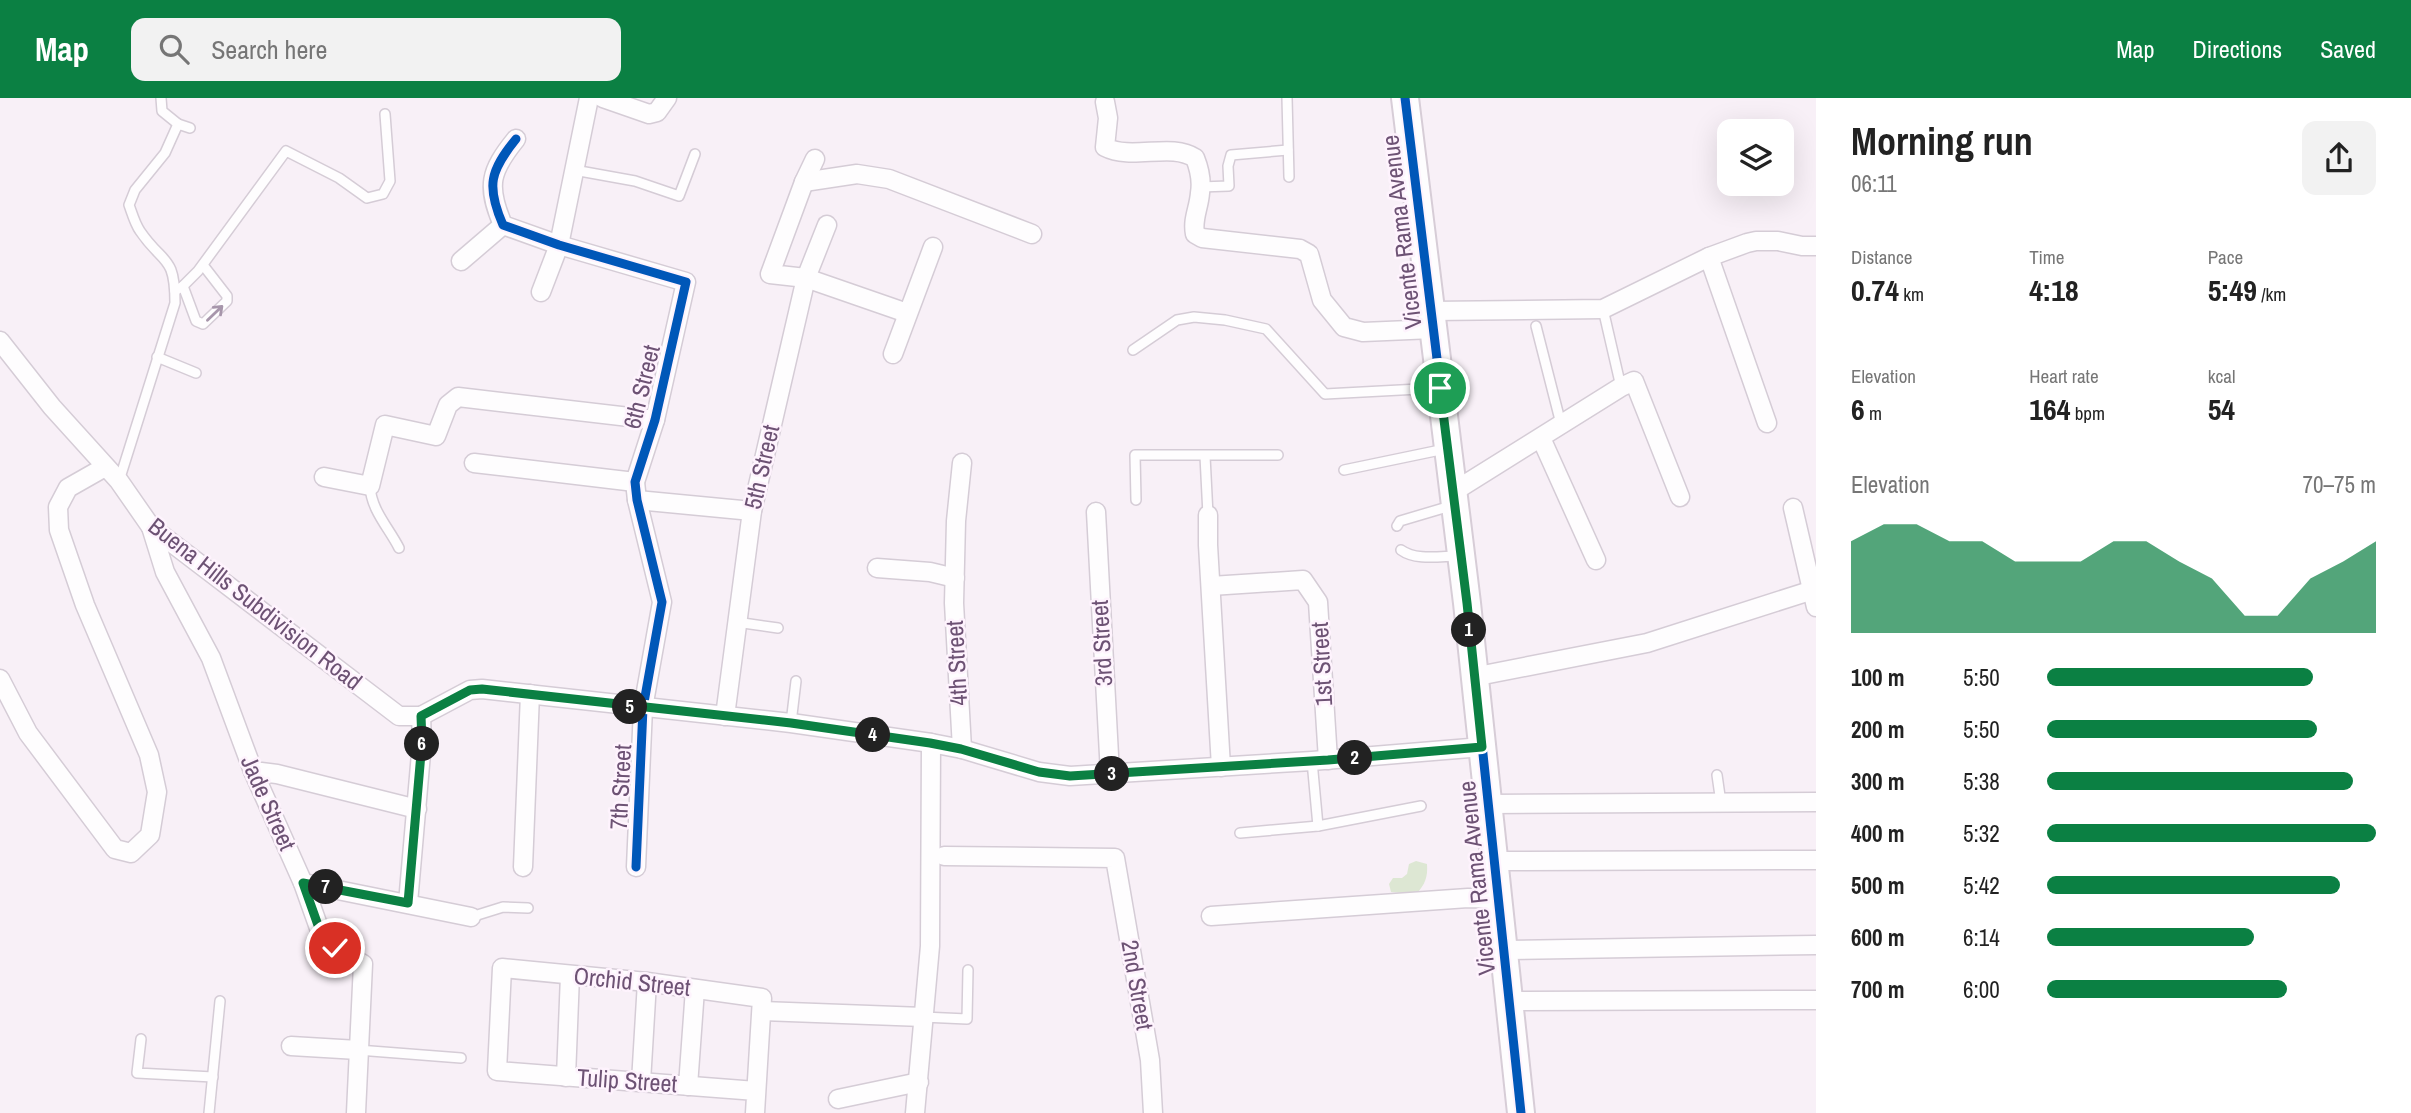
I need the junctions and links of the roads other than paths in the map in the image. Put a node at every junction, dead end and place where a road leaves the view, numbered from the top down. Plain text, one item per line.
1 (161, 98) edge
2 (589, 98) edge
3 (603, 98) edge
4 (667, 98) edge
5 (1287, 98) edge
6 (1405, 98) edge
7 (1105, 102) dead end
8 (385, 114) dead end
9 (178, 124) junction
10 (190, 128) dead end
11 (516, 139) dead end
12 (1288, 150) junction
13 (695, 154) dead end
14 (815, 159) dead end
15 (574, 170) junction
16 (1289, 177) dead end
17 (804, 182) junction
18 (1200, 187) junction
19 (503, 225) junction
20 (827, 225) dead end
21 (1032, 234) dead end
22 (559, 245) junction
23 (1816, 246) edge
24 (933, 247) dead end
25 (1709, 257) junction
26 (461, 261) dead end
27 (203, 264) junction
28 (806, 278) junction
29 (179, 289) junction
30 (541, 292) dead end
31 (1603, 309) junction
32 (907, 313) junction
33 (1432, 321) junction
34 (1536, 326) dead end
35 (0, 341) edge
36 (1133, 350) dead end
37 (893, 354) dead end
38 (157, 357) junction
39 (196, 373) dead end
40 (1621, 387) junction
41 (1440, 388) junction
42 (655, 420) junction
43 (1767, 423) dead end
44 (1561, 424) junction
45 (1541, 438) junction
46 (1447, 448) junction
47 (1278, 455) dead end
48 (1205, 456) junction
49 (474, 463) dead end
50 (962, 463) dead end
51 (105, 467) junction
52 (1344, 470) dead end
53 (324, 477) dead end
54 (119, 481) junction
55 (370, 486) junction
56 (636, 491) junction
57 (1680, 497) dead end
58 (1453, 498) junction
59 (1136, 500) dead end
60 (1793, 508) dead end
61 (752, 511) junction
62 (1096, 512) dead end
63 (1208, 515) joint
64 (1397, 526) dead end
65 (150, 527) junction
66 (399, 548) dead end
67 (1401, 550) dead end
68 (1461, 556) junction
69 (1596, 560) dead end
70 (877, 568) dead end
71 (955, 578) junction
72 (1211, 586) junction
73 (1814, 596) edge
74 (736, 622) junction
75 (778, 628) dead end
76 (1474, 677) junction
77 (0, 679) edge
78 (796, 681) dead end
79 (530, 694) junction
80 (643, 708) junction
81 (421, 716) junction
82 (725, 716) junction
83 (791, 723) junction
84 (930, 743) junction
85 (1482, 747) junction
86 (961, 749) junction
87 (1320, 761) junction
88 (1221, 767) junction
89 (253, 771) junction
90 (1110, 774) junction
91 (1717, 775) dead end
92 (1816, 802) edge
93 (1721, 803) junction
94 (1489, 804) junction
95 (1421, 806) dead end
96 (417, 809) junction
97 (1318, 825) junction
98 (1240, 833) dead end
99 (944, 856) dead end
100 (1816, 860) edge
101 (1494, 861) junction
102 (523, 867) dead end
103 (636, 867) dead end
104 (303, 883) junction
105 (1498, 899) junction
106 (408, 903) junction
107 (528, 908) dead end
108 (1211, 916) dead end
109 (471, 917) joint
110 (1816, 945) edge
111 (1504, 950) junction
112 (968, 970) dead end
113 (570, 975) junction
114 (647, 982) junction
115 (695, 989) junction
116 (1816, 1000) edge
117 (220, 1001) dead end
118 (1508, 1001) junction
119 (762, 1004) junction
120 (923, 1017) junction
121 (141, 1039) dead end
122 (291, 1046) dead end
123 (358, 1051) junction
124 (461, 1058) dead end
125 (497, 1072) joint
126 (213, 1077) junction
127 (566, 1077) junction
128 (641, 1082) junction
129 (919, 1082) junction
130 (688, 1086) junction
131 (756, 1091) junction
132 (838, 1099) dead end
133 (209, 1113) edge
134 (356, 1113) edge
135 (755, 1113) edge
136 (915, 1113) edge
137 (1153, 1113) edge
138 (1521, 1113) edge

1 - 9 lane
2 - 15 street
3 - 4 street
5 - 12 lane
6 - 33 main road, Vicente Rama Avenue
7 - 18 street
8 - 27 lane
9 - 10 lane
9 - 29 lane
11 - 19 street
12 - 16 lane
12 - 18 lane
13 - 15 lane
14 - 17 street
15 - 22 street
17 - 21 street
17 - 28 street
18 - 33 street
19 - 22 street, 6th Street
19 - 26 street
20 - 28 street, 5th Street
22 - 30 street
22 - 42 street, 6th Street
23 - 25 street
24 - 32 street
25 - 31 street
25 - 43 street
27 - 29 lane
29 -> 27 lane
28 - 32 street
28 - 61 street, 5th Street
29 - 38 lane
31 - 33 street
31 - 40 lane
32 - 37 street
33 - 41 main road, Vicente Rama Avenue
34 - 44 lane
35 - 51 street, Buena Hills Subdivision Road
36 - 41 lane
38 - 39 lane
38 - 54 lane
40 - 44 street
40 - 57 street
41 - 46 main road, Vicente Rama Avenue
42 - 55 street
42 - 56 street, 6th Street
44 - 45 street
45 - 58 street
45 - 69 street
46 - 52 lane
46 - 58 main road, Vicente Rama Avenue
47 - 48 lane
48 - 59 lane
48 - 63 lane
49 - 56 street
50 - 71 street, 4th Street
51 - 54 street, Buena Hills Subdivision Road
51 - 77 street
53 - 55 street
54 - 65 street, Buena Hills Subdivision Road
55 - 66 lane
56 - 61 street
56 - 80 street
58 - 64 lane
58 - 68 main road, Vicente Rama Avenue
60 - 73 street
61 - 74 street, 5th Street
62 - 90 street, 3rd Street
63 - 72 street
65 - 81 street, Buena Hills Subdivision Road
65 - 89 street, Jade Street
67 - 68 lane
68 - 76 main road, Vicente Rama Avenue
70 - 71 street
71 - 86 street, 4th Street
72 - 87 street, 1st Street
72 - 88 street
73 - 76 street
74 - 75 lane
74 - 82 street, 5th Street
76 - 85 main road, Vicente Rama Avenue
78 - 83 lane
79 - 80 street
79 - 81 street
79 - 102 street
80 - 82 street
80 - 103 street, 7th Street
81 - 96 street
82 - 83 street
83 - 84 street
84 - 86 street
84 - 120 street
85 - 87 street
85 - 94 main road, Vicente Rama Avenue
86 - 90 street
87 - 88 street
87 - 97 lane
88 - 90 street
89 - 96 street
89 - 104 street, Jade Street
91 - 93 lane
92 - 93 street
93 - 94 street
94 - 101 main road, Vicente Rama Avenue
95 - 97 lane
96 - 106 street
97 - 98 lane
99 - 137 street, 2nd Street
100 - 101 street
101 - 105 main road, Vicente Rama Avenue
104 - 106 street
104 - 123 street, Jade Street
105 - 108 street
105 - 111 main road, Vicente Rama Avenue
106 - 109 street
107 - 109 lane
110 - 111 street
111 - 118 main road, Vicente Rama Avenue
112 - 120 lane
113 - 114 street, Orchid Street
113 - 125 street, Orchid Street
113 - 127 street
114 - 115 street, Orchid Street
114 - 128 street
115 - 119 street, Orchid Street
115 - 130 street
116 - 118 street
117 - 126 lane
118 - 138 main road, Vicente Rama Avenue
119 - 120 street, Orchid Street
119 - 131 street
120 - 129 street
121 - 126 lane
122 - 123 street
123 - 124 lane
123 - 134 street, Jade Street
125 - 127 street, Tulip Street
126 - 133 lane
127 - 128 street, Tulip Street
128 - 130 street, Tulip Street
129 - 132 street
129 - 136 street
130 - 131 street, Tulip Street
131 - 135 street

